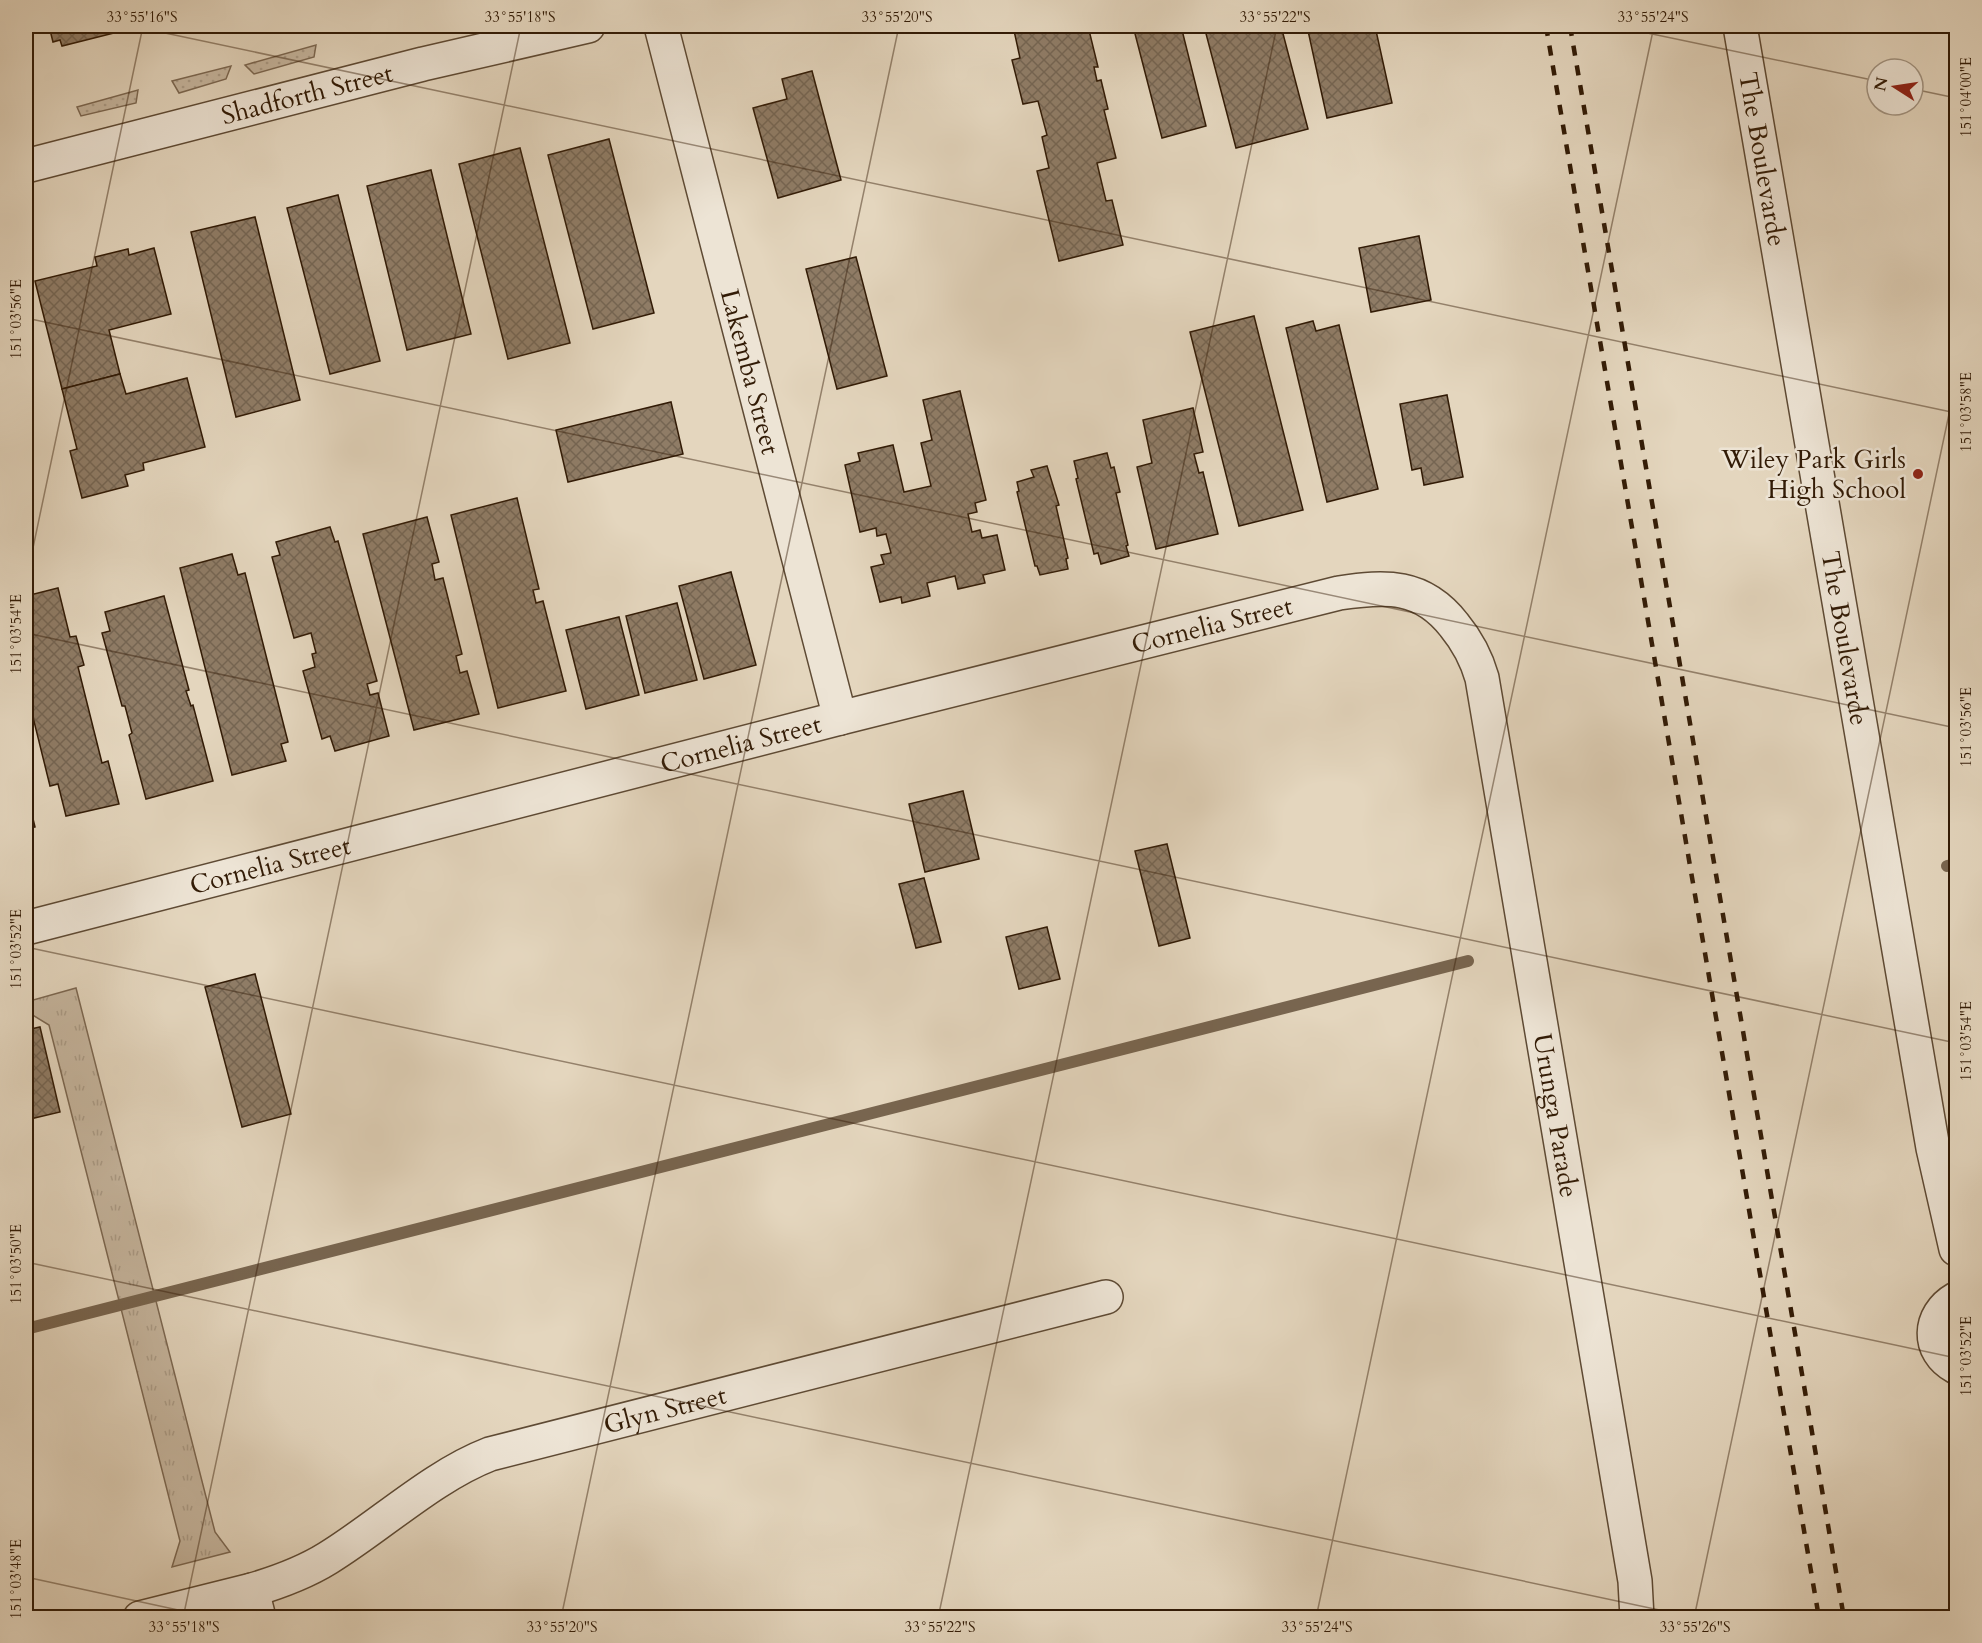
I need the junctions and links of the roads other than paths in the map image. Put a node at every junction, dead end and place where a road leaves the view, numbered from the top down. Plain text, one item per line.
1 (588, 26) edge
2 (661, 26) edge
3 (1740, 26) edge
4 (26, 166) edge
5 (1451, 621) joint
6 (840, 718) junction
7 (26, 928) edge
8 (1956, 1249) edge
9 (1106, 1297) dead end
10 (1956, 1299) edge
11 (1956, 1367) edge
12 (256, 1604) edge
13 (140, 1617) edge
14 (1637, 1617) edge

1 - 4 street, Shadforth Street
2 - 6 street, Lakemba Street
3 - 8 street, The Boulevarde
5 - 6 street, Cornelia Street
5 - 14 street, Urunga Parade
6 - 7 street, Cornelia Street
9 - 12 street, Glyn Street
10 - 11 street
12 - 13 street, Glyn Street

